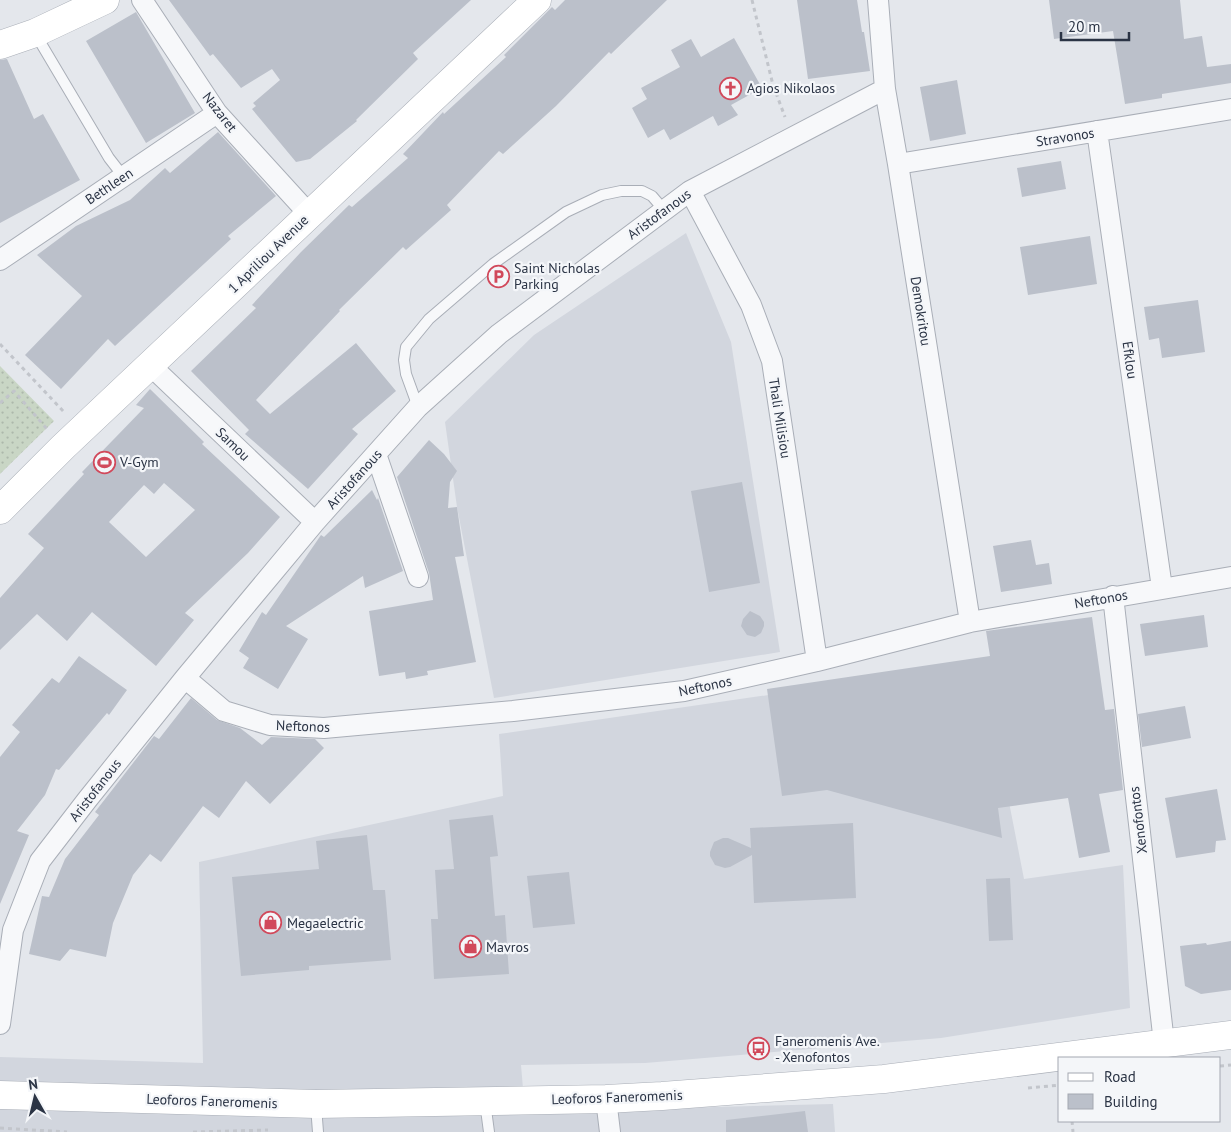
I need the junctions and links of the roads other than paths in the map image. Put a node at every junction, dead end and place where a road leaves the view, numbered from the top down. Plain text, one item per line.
1 (105, 0) edge
2 (142, 0) edge
3 (537, 0) edge
4 (878, 0) edge
5 (35, 33) junction
6 (0, 45) edge
7 (885, 90) junction
8 (1231, 109) edge
9 (218, 113) junction
10 (1097, 131) junction
11 (898, 164) junction
12 (123, 176) junction
13 (690, 191) junction
14 (664, 210) junction
15 (309, 214) junction
16 (0, 260) edge
17 (151, 366) junction
18 (418, 407) junction
19 (376, 454) junction
20 (0, 510) edge
21 (315, 522) junction
22 (418, 577) dead end
23 (1231, 577) edge
24 (1162, 588) junction
25 (1113, 596) junction
26 (970, 622) junction
27 (817, 661) junction
28 (185, 678) junction
29 (0, 1024) edge
30 (1231, 1036) edge
31 (1164, 1043) junction
32 (0, 1095) edge
33 (606, 1099) junction
34 (485, 1101) junction
35 (316, 1104) junction
36 (318, 1132) edge
37 (488, 1132) edge
38 (610, 1132) edge

1 - 5 main road
2 - 9 street, Nazaret
3 - 15 main road, 1 Apriliou Avenue
4 - 7 street, Demokritou
5 - 6 main road
5 - 12 lane
7 - 11 street, Demokritou
7 - 13 street, Aristofanous
8 - 10 street, Stravonos
9 - 12 street, Bethleen
9 - 15 street, Nazaret
10 - 11 street, Stravonos
10 - 24 street, Efklou
11 - 26 street, Demokritou
12 - 16 street, Bethleen
13 - 14 street, Aristofanous
13 - 27 street, Thali Milisiou
14 - 18 street, Aristofanous
14 - 18 lane
15 - 17 main road, 1 Apriliou Avenue
17 - 20 main road, 1 Apriliou Avenue
17 - 21 street, Samou
18 - 19 street, Aristofanous
19 - 21 street, Aristofanous
19 - 22 street
21 - 28 street, Aristofanous
23 - 24 street, Neftonos
24 - 25 street, Neftonos
25 - 26 street, Neftonos
25 - 31 street, Xenofontos
26 - 27 street, Neftonos
27 - 28 street, Neftonos
28 - 29 street, Aristofanous
30 - 31 main road, Leoforos Faneromenis
31 - 33 main road, Leoforos Faneromenis
32 - 35 main road, Leoforos Faneromenis
33 - 34 main road, Leoforos Faneromenis
33 - 38 street
34 - 35 main road, Leoforos Faneromenis
34 - 37 lane
35 - 36 lane

